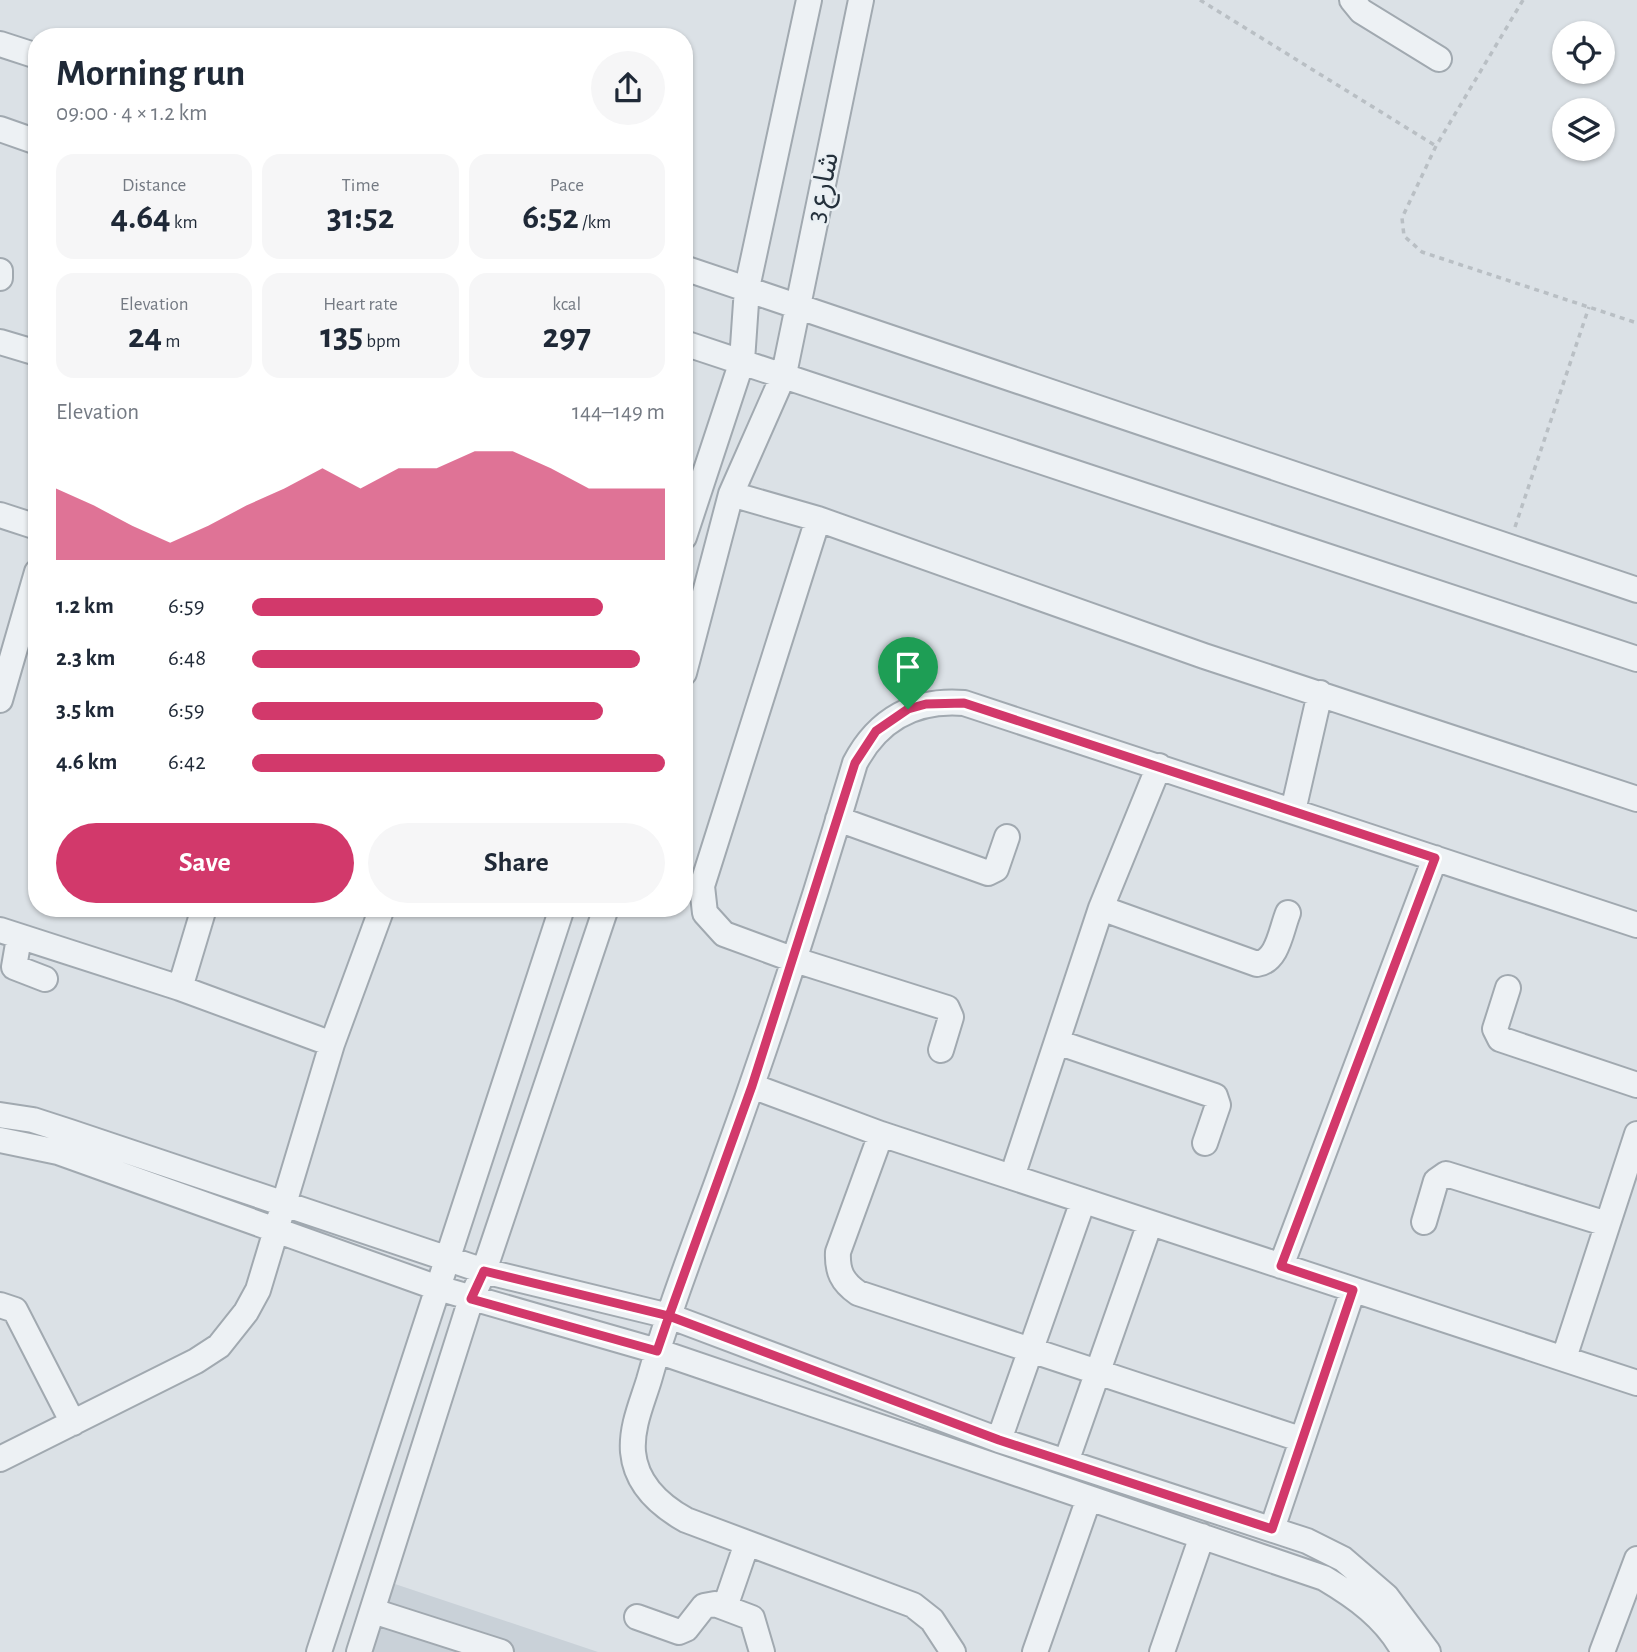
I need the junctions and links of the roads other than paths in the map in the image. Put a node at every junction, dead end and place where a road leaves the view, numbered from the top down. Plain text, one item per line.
1 (809, 0) edge
2 (861, 0) edge
3 (1352, 0) edge
4 (0, 44) edge
5 (28, 53) edge
6 (1439, 59) dead end
7 (0, 129) edge
8 (28, 139) edge
9 (0, 271) edge
10 (693, 271) edge
11 (0, 278) edge
12 (747, 288) junction
13 (796, 304) junction
14 (0, 342) edge
15 (693, 346) edge
16 (28, 350) edge
17 (742, 360) junction
18 (784, 374) junction
19 (732, 494) junction
20 (693, 510) edge
21 (0, 515) edge
22 (818, 519) junction
23 (28, 524) edge
24 (1637, 590) edge
25 (28, 603) edge
26 (693, 639) edge
27 (1637, 659) edge
28 (1320, 694) junction
29 (0, 700) edge
30 (1160, 766) junction
31 (1637, 799) edge
32 (1293, 811) junction
33 (838, 819) junction
34 (1007, 837) dead end
35 (1435, 858) junction
36 (1101, 908) junction
37 (1287, 914) dead end
38 (201, 917) edge
39 (379, 917) edge
40 (559, 917) edge
41 (603, 917) edge
42 (1637, 925) edge
43 (10, 934) edge
44 (792, 959) junction
45 (46, 979) dead end
46 (180, 988) junction
47 (1508, 988) dead end
48 (1057, 1042) junction
49 (332, 1045) junction
50 (941, 1050) dead end
51 (1637, 1085) edge
52 (752, 1086) junction
53 (0, 1115) edge
54 (1637, 1134) edge
55 (881, 1135) junction
56 (0, 1140) edge
57 (1205, 1143) dead end
58 (1012, 1177) junction
59 (1083, 1201) junction
60 (281, 1218) junction
61 (1424, 1222) dead end
62 (1150, 1223) junction
63 (1607, 1224) junction
64 (447, 1259) junction
65 (1281, 1266) junction
66 (484, 1271) junction
67 (438, 1288) junction
68 (1353, 1290) junction
69 (471, 1299) junction
70 (0, 1305) edge
71 (669, 1316) junction
72 (1031, 1349) junction
73 (657, 1351) junction
74 (1564, 1358) junction
75 (1097, 1371) junction
76 (1637, 1383) edge
77 (73, 1423) junction
78 (1300, 1439) junction
79 (999, 1440) junction
80 (0, 1459) edge
81 (1066, 1461) junction
82 (1089, 1498) junction
83 (1272, 1529) junction
84 (1202, 1536) junction
85 (747, 1543) junction
86 (1637, 1559) edge
87 (724, 1607) junction
88 (373, 1611) junction
89 (636, 1617) dead end
90 (319, 1652) edge
91 (359, 1652) edge
92 (501, 1652) edge
93 (762, 1652) edge
94 (953, 1652) edge
95 (1035, 1652) edge
96 (1162, 1652) edge
97 (1405, 1652) edge
98 (1428, 1652) edge
99 (1602, 1652) edge

1 - 12 street, شارع 3
2 - 13 street, شارع 3
3 - 6 street
4 - 5 street
7 - 8 street
9 - 11 street
10 - 12 street
12 - 13 street
12 - 17 street, شارع 3
13 - 18 street, شارع 3
13 - 24 street
14 - 16 street
15 - 17 street
17 - 18 street
17 - 20 street, شارع 3
18 - 19 street, شارع 3
18 - 27 street
19 - 22 street
19 - 26 street, شارع 3
21 - 23 street
22 - 28 street
22 - 44 street
25 - 29 street
28 - 31 street
28 - 32 street
30 - 32 street
30 - 33 street
30 - 36 street
32 - 35 street
33 - 34 street
33 - 44 street
35 - 42 street
35 - 65 street
36 - 37 street
36 - 48 street
38 - 46 street
39 - 49 street
40 - 64 street
41 - 66 street
43 - 45 street
43 - 46 street
44 - 50 street
44 - 52 street
46 - 49 street
47 - 51 street
48 - 57 street
48 - 58 street
49 - 60 street
52 - 55 street
52 - 71 street
53 - 60 street
54 - 63 street
55 - 58 street
55 - 72 street
56 - 60 street
58 - 59 street
59 - 62 street
59 - 72 street
60 - 64 street
60 - 67 street
60 - 77 street
61 - 63 street
62 - 65 street
62 - 75 street
63 - 74 street
64 - 66 street
64 - 67 street
65 - 68 street
66 - 69 street
66 - 71 street
67 - 69 street
67 - 90 street
68 - 74 street
68 - 78 street
69 - 73 street
69 - 88 street
70 - 77 street
71 - 73 street
71 - 79 street
72 - 75 street
72 - 79 street
73 - 82 street
73 - 85 street
74 - 76 street
75 - 78 street
75 - 81 street
77 - 80 street
78 - 83 street
79 - 81 street
81 - 83 street
82 - 84 street
82 - 95 street
83 - 98 street
84 - 96 street
84 - 97 street
85 - 87 street
85 - 94 street
86 - 99 street
87 - 89 street
87 - 93 street
88 - 91 street
88 - 92 street

